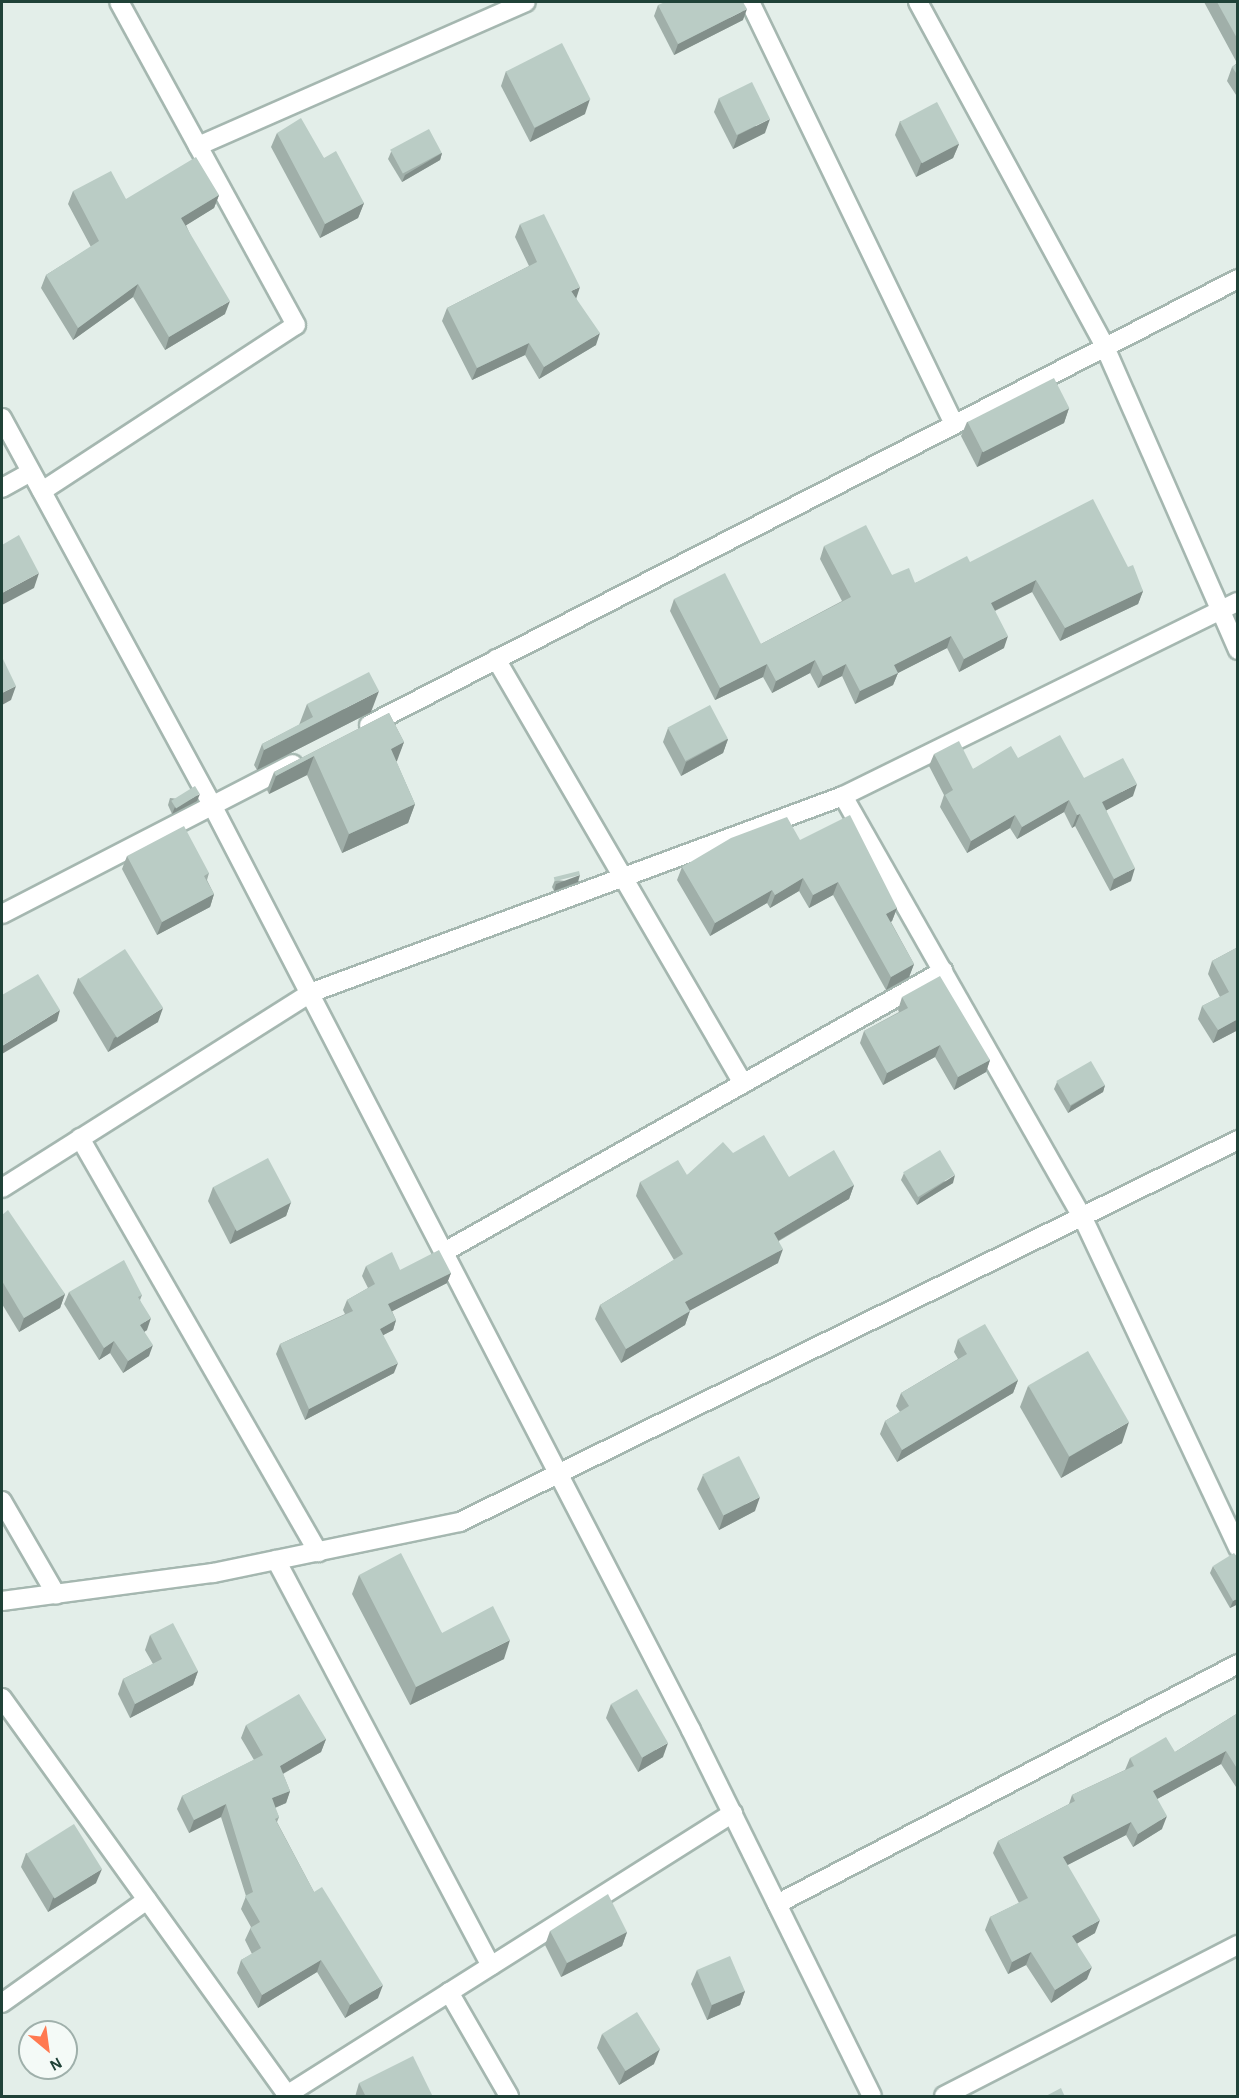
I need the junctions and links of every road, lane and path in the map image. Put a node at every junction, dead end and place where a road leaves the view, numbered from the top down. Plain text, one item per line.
1 (119, 2) edge
2 (526, 2) edge
3 (750, 2) edge
4 (918, 2) edge
5 (198, 146) junction
6 (1238, 279) edge
7 (1105, 347) junction
8 (2, 417) edge
9 (954, 424) junction
10 (31, 472) junction
11 (2, 488) edge
12 (42, 491) junction
13 (1238, 602) edge
14 (1220, 611) junction
15 (1238, 650) edge
16 (496, 659) junction
17 (349, 735) edge
18 (307, 757) edge
19 (843, 796) junction
20 (212, 806) junction
21 (623, 877) junction
22 (2, 914) edge
23 (943, 971) junction
24 (310, 993) junction
25 (743, 1083) junction
26 (80, 1138) junction
27 (1238, 1140) edge
28 (2, 1188) edge
29 (1082, 1216) junction
30 (444, 1252) junction
31 (559, 1474) junction
32 (2, 1501) edge
33 (1236, 1543) edge
34 (318, 1552) junction
35 (276, 1560) junction
36 (56, 1594) junction
37 (2, 1601) edge
38 (1238, 1664) edge
39 (2, 1698) edge
40 (733, 1814) junction
41 (147, 1900) junction
42 (777, 1904) junction
43 (1238, 1945) edge
44 (491, 1966) junction
45 (449, 1992) junction
46 (2, 2003) edge
47 (286, 2096) edge
48 (509, 2097) edge
49 (872, 2097) edge
50 (944, 2097) edge

1 - 5 street
2 - 5 street
3 - 9 street
4 - 7 street
5 - 12 street
6 - 7 street
7 - 9 street
7 - 14 street
8 - 10 street
9 - 16 street
10 - 11 street
10 - 12 street
12 - 20 street
13 - 14 street
14 - 15 street
14 - 19 street
16 - 17 street
16 - 21 street
18 - 20 street
19 - 21 street
19 - 23 street
20 - 22 street
20 - 24 street
21 - 24 street
21 - 25 street
23 - 25 street
23 - 29 street
24 - 26 street
24 - 30 street
25 - 30 street
26 - 28 street
26 - 34 street
27 - 29 street
29 - 31 street
29 - 33 street
30 - 31 street
31 - 34 street
31 - 40 street
32 - 36 street
34 - 35 street
35 - 36 street
35 - 44 street
36 - 37 street
38 - 42 street
39 - 41 street
40 - 42 street
40 - 44 street
41 - 46 street
41 - 47 street
42 - 49 street
43 - 50 street
44 - 45 street
45 - 47 street
45 - 48 street

